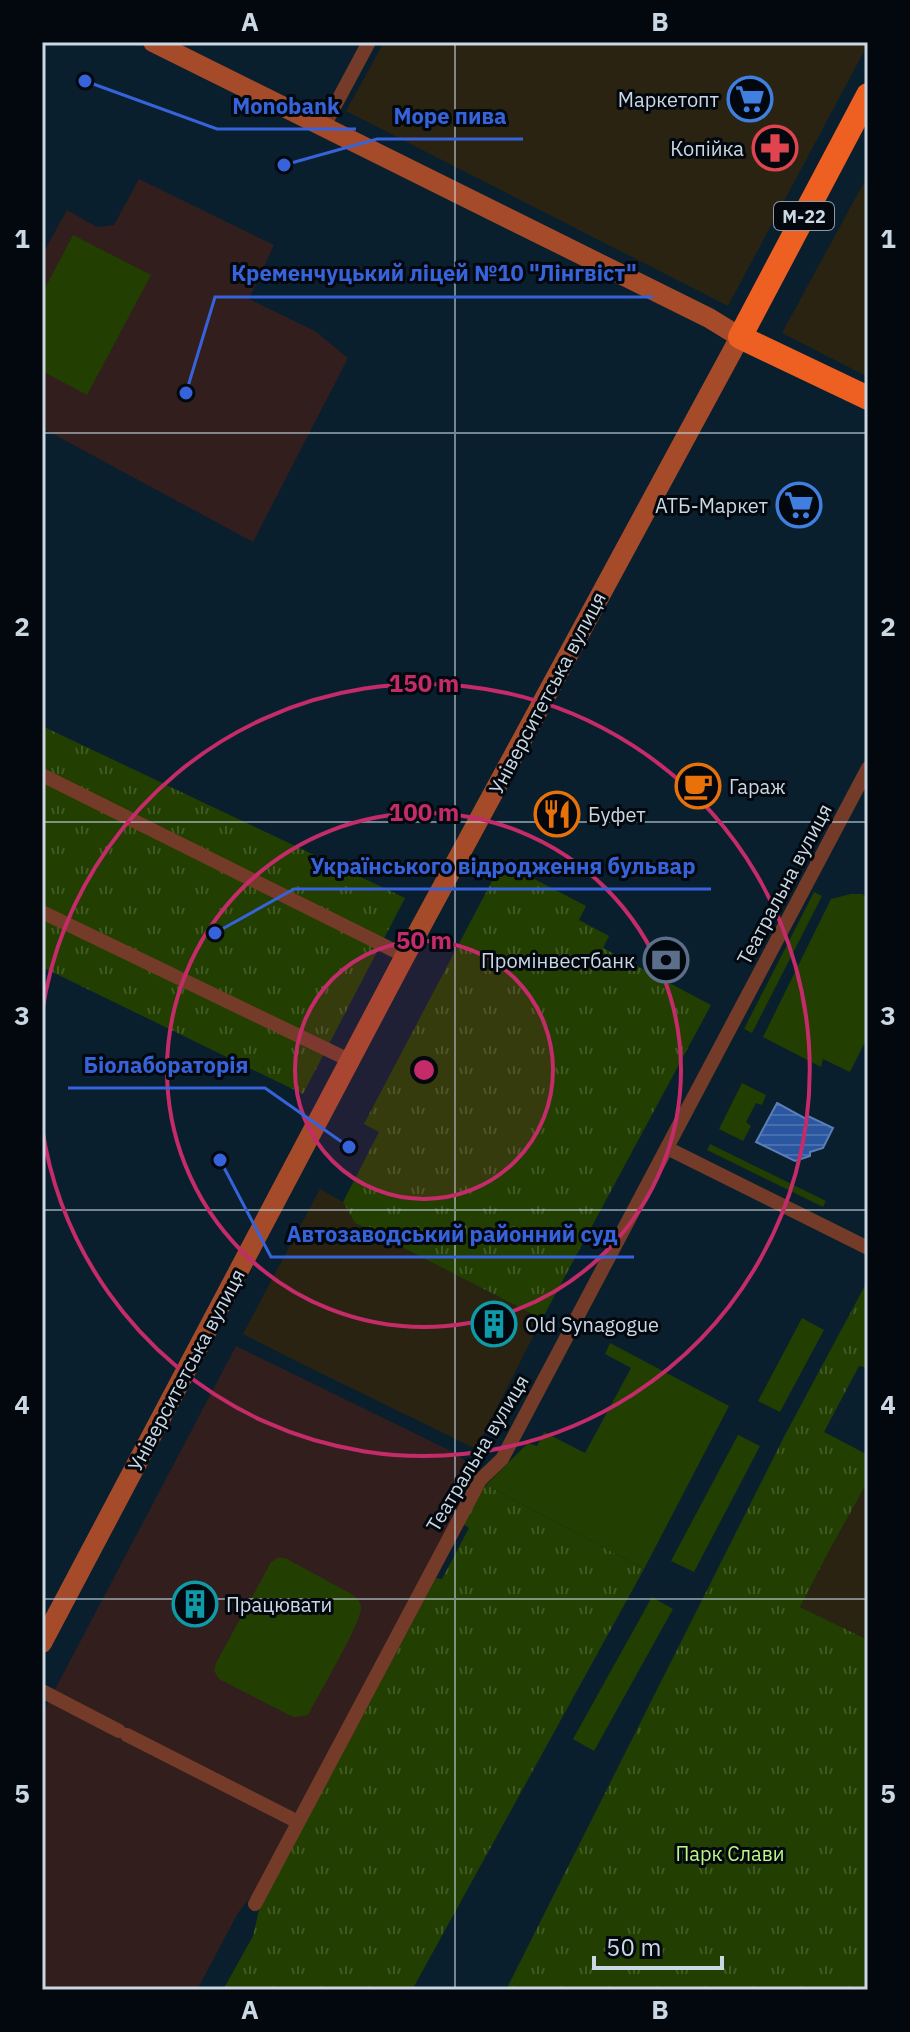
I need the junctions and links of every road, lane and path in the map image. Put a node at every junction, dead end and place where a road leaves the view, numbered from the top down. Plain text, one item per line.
1 (153, 42) edge
2 (369, 42) edge
3 (868, 95) edge
4 (324, 126) junction
5 (740, 337) junction
6 (868, 398) edge
7 (868, 768) edge
8 (42, 775) edge
9 (42, 912) edge
10 (405, 956) junction
11 (351, 1061) junction
12 (667, 1148) junction
13 (868, 1248) edge
14 (42, 1643) edge
15 (42, 1691) edge
16 (298, 1822) junction
17 (255, 1904) dead end

1 - 4 main road
2 - 4 street
3 - 5 highway, М-22
4 - 5 main road
5 - 6 highway
5 - 10 main road, Університетська вулиця
7 - 12 street, Театральна вулиця
8 - 10 street
9 - 11 street
10 - 11 main road, Університетська вулиця
11 - 14 main road, Університетська вулиця
12 - 13 street
12 - 16 street, Театральна вулиця
15 - 16 street
16 - 17 street, Театральна вулиця

